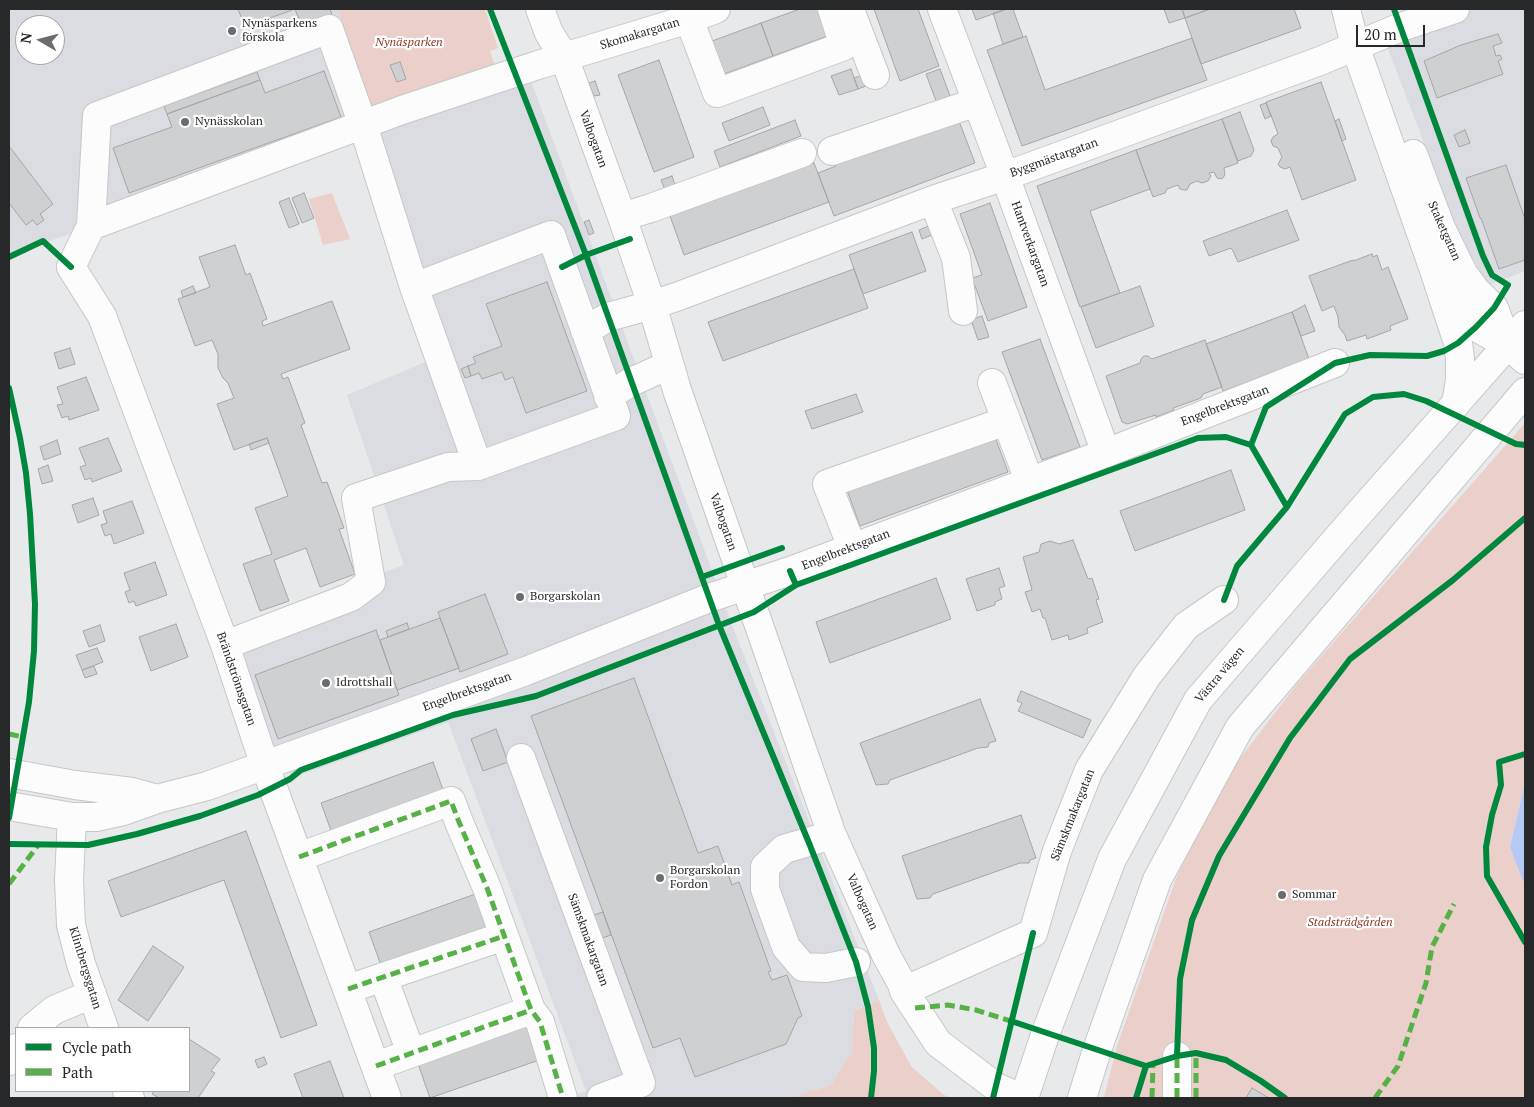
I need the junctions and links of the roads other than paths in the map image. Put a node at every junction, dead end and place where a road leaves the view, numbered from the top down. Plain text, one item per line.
1 (540, 9) edge
2 (716, 9) edge
3 (832, 9) edge
4 (850, 9) edge
5 (942, 9) edge
6 (1346, 9) edge
7 (1356, 9) edge
8 (1455, 9) edge
9 (689, 19) junction
10 (1363, 43) junction
11 (564, 57) junction
12 (875, 76) dead end
13 (977, 102) junction
14 (363, 124) junction
15 (832, 150) dead end
16 (802, 153) dead end
17 (1006, 176) junction
18 (933, 200) junction
19 (622, 217) junction
20 (91, 226) junction
21 (1434, 270) junction
22 (414, 287) junction
23 (652, 305) junction
24 (963, 311) dead end
25 (585, 331) junction
26 (1519, 343) edge
27 (1335, 363) dead end
28 (669, 365) junction
29 (992, 383) dead end
30 (1525, 392) edge
31 (608, 396) junction
32 (1456, 404) junction
33 (1006, 421) junction
34 (1106, 453) junction
35 (478, 466) junction
36 (1029, 480) junction
37 (852, 548) junction
38 (746, 586) junction
39 (1224, 600) dead end
40 (225, 645) junction
41 (522, 758) dead end
42 (265, 766) junction
43 (9, 773) edge
44 (157, 799) junction
45 (9, 806) edge
46 (72, 817) junction
47 (832, 835) junction
48 (299, 857) junction
49 (504, 936) junction
50 (856, 962) dead end
51 (384, 977) junction
52 (348, 989) junction
53 (904, 991) junction
54 (92, 994) junction
55 (531, 1010) junction
56 (33, 1027) edge
57 (104, 1027) edge
58 (15, 1050) edge
59 (411, 1053) junction
60 (1177, 1056) dead end
61 (9, 1061) edge
62 (376, 1066) junction
63 (387, 1098) edge
64 (563, 1098) edge
65 (601, 1098) edge
66 (1021, 1098) edge
67 (1024, 1098) edge
68 (1082, 1098) edge
69 (1177, 1098) edge

1 - 11 street, Valbogatan
2 - 9 street, Skomakargatan
3 - 9 street
4 - 12 street
5 - 13 street, Hantverkargatan
6 - 10 street, Staketgatan
7 - 10 street, Staketgatan
8 - 10 street, Byggmästargatan
9 - 11 street, Skomakargatan
10 - 17 street, Byggmästargatan
10 - 21 street, Staketgatan
10 - 26 street, Staketgatan
11 - 14 street, Skomakargatan
11 - 19 street, Valbogatan
13 - 15 street
13 - 17 street, Hantverkargatan
14 - 20 street, Skomakargatan
14 - 20 street
14 - 22 street
16 - 19 street
17 - 18 street, Byggmästargatan
17 - 34 street, Hantverkargatan
18 - 23 street, Byggmästargatan
18 - 24 street
19 - 23 street, Valbogatan
20 - 40 street, Brändströmsgatan
21 - 26 street, Staketgatan
21 - 32 street, Staketgatan
22 - 25 street
22 - 35 street
23 - 25 street, Byggmästargatan
23 - 28 street, Valbogatan
25 - 31 street
26 - 32 street, Västra vägen
27 - 34 street, Engelbrektsgatan
28 - 31 street
28 - 38 street, Valbogatan
29 - 33 street
30 - 68 street
31 - 35 street
32 - 67 street, Västra vägen
33 - 36 street
33 - 37 street
34 - 36 street, Engelbrektsgatan
35 - 40 street
36 - 37 street, Engelbrektsgatan
37 - 38 street, Engelbrektsgatan
38 - 42 street, Engelbrektsgatan
38 - 47 street, Valbogatan
39 - 53 street, Sämskmakargatan
40 - 42 street, Brändströmsgatan
41 - 65 street, Sämskmakargatan
42 - 44 street, Engelbrektsgatan
42 - 48 street, Brändströmsgatan
43 - 44 street
44 - 46 street, Engelbrektsgatan
45 - 46 street, Engelbrektsgatan
46 - 54 street, Klintbergsgatan
47 - 50 street
47 - 53 street, Valbogatan
48 - 49 street
48 - 52 street, Brändströmsgatan
49 - 51 street
49 - 55 street
51 - 52 street
51 - 59 street
52 - 62 street, Brändströmsgatan
53 - 66 street, Valbogatan
54 - 56 street
54 - 57 street, Klintbergsgatan
55 - 59 street
55 - 64 street
58 - 61 street
59 - 62 street
60 - 69 street
62 - 63 street, Brändströmsgatan

